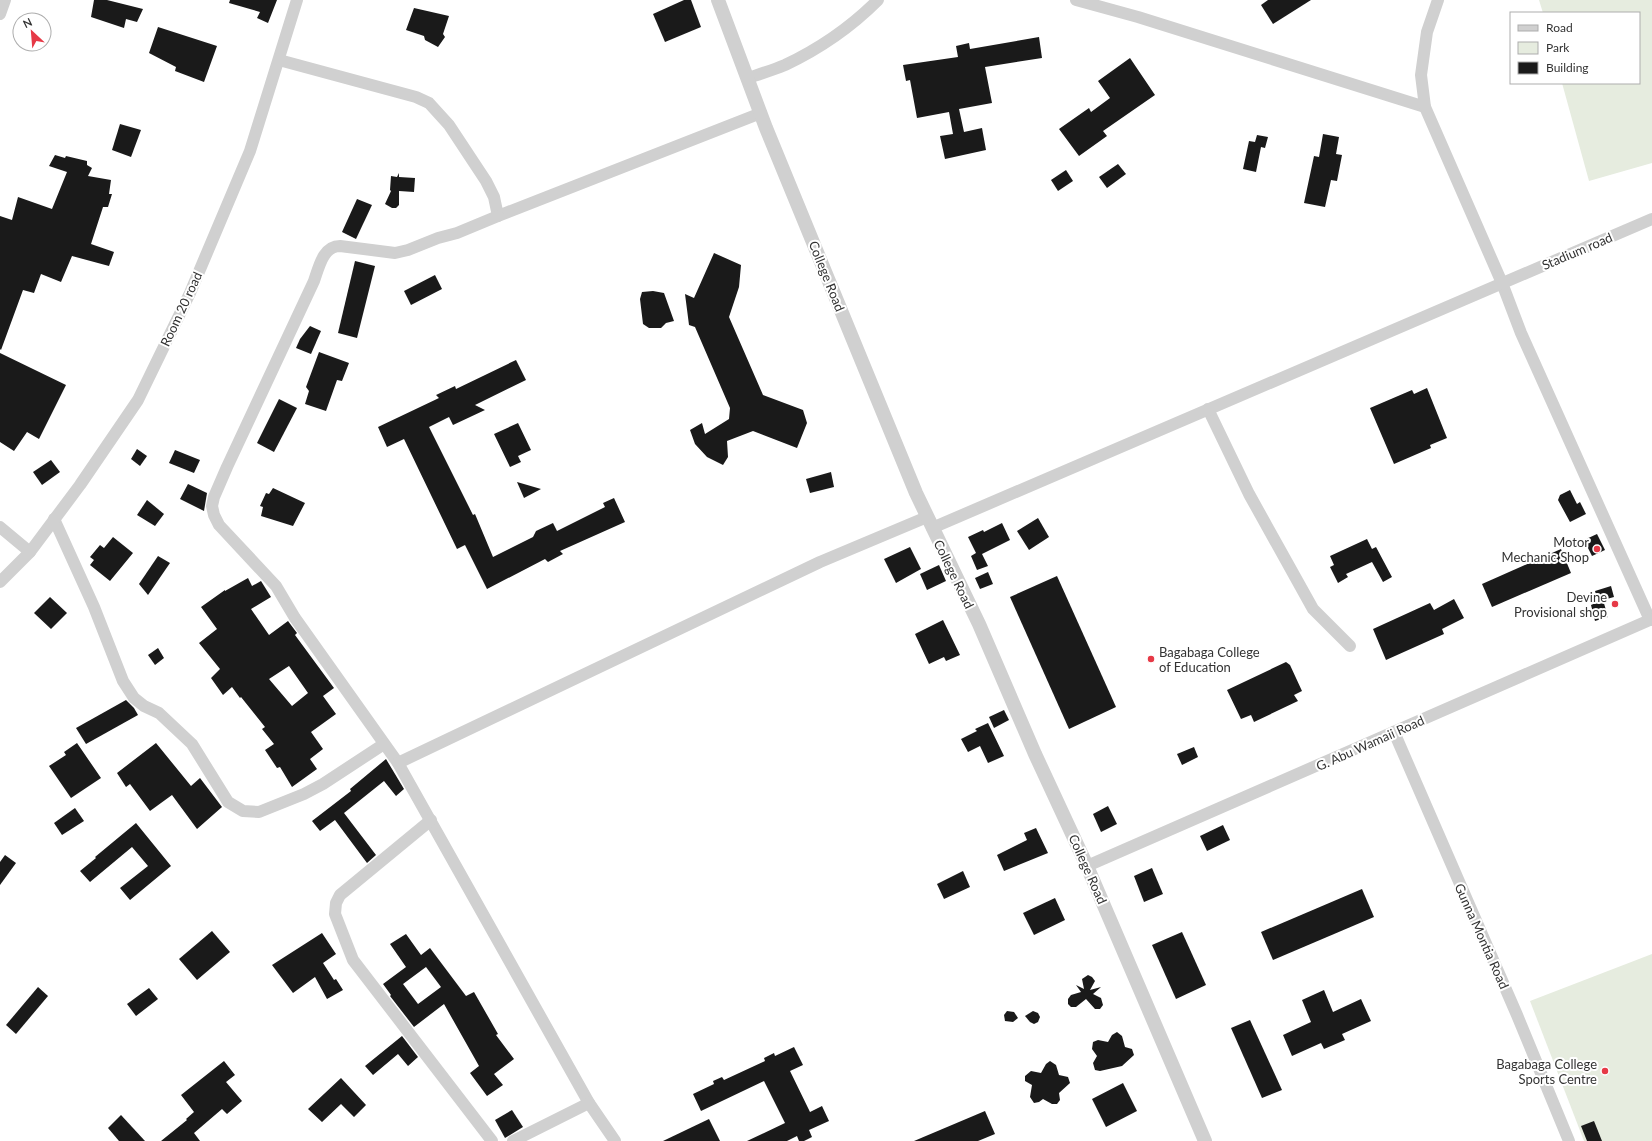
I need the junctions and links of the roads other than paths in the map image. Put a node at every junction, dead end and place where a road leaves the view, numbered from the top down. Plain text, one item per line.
1 (297, 0) edge
2 (718, 0) edge
3 (878, 0) edge
4 (1076, 0) edge
5 (1438, 0) edge
6 (279, 60) junction
7 (748, 78) junction
8 (1425, 107) junction
9 (761, 113) junction
10 (498, 216) junction
11 (1652, 219) edge
12 (1502, 283) junction
13 (1208, 410) junction
14 (54, 519) junction
15 (930, 523) junction
16 (0, 527) edge
17 (30, 552) junction
18 (0, 582) edge
19 (1651, 620) edge
20 (1350, 646) dead end
21 (1394, 732) junction
22 (384, 744) junction
23 (398, 763) junction
24 (431, 820) junction
25 (1087, 866) junction
26 (589, 1103) junction
27 (492, 1141) edge
28 (513, 1141) edge
29 (615, 1141) edge
30 (1205, 1141) edge
31 (1569, 1141) edge

1 - 6 street, Room 20 road
2 - 7 street, College Road
3 - 7 street
4 - 8 street
5 - 8 street
6 - 10 street
6 - 14 street, Room 20 road
7 - 9 street, College Road
8 - 12 street
9 - 10 street
9 - 15 street, College Road
10 - 22 street
11 - 12 street, Stadium road
12 - 13 street, Stadium road
12 - 19 street
13 - 15 street, Stadium road
13 - 20 street
14 - 17 street, Room 20 road
14 - 22 street
15 - 23 street, Stadium road
15 - 25 street, College Road
16 - 17 street
17 - 18 street, Room 20 road
19 - 21 street, G. Abu Wamaii Road
21 - 25 street, G. Abu Wamaii Road
21 - 31 street, Gunna Montia Road
22 - 23 street
23 - 24 street
24 - 26 street
24 - 27 street
25 - 30 street, College Road
26 - 28 street
26 - 29 street

